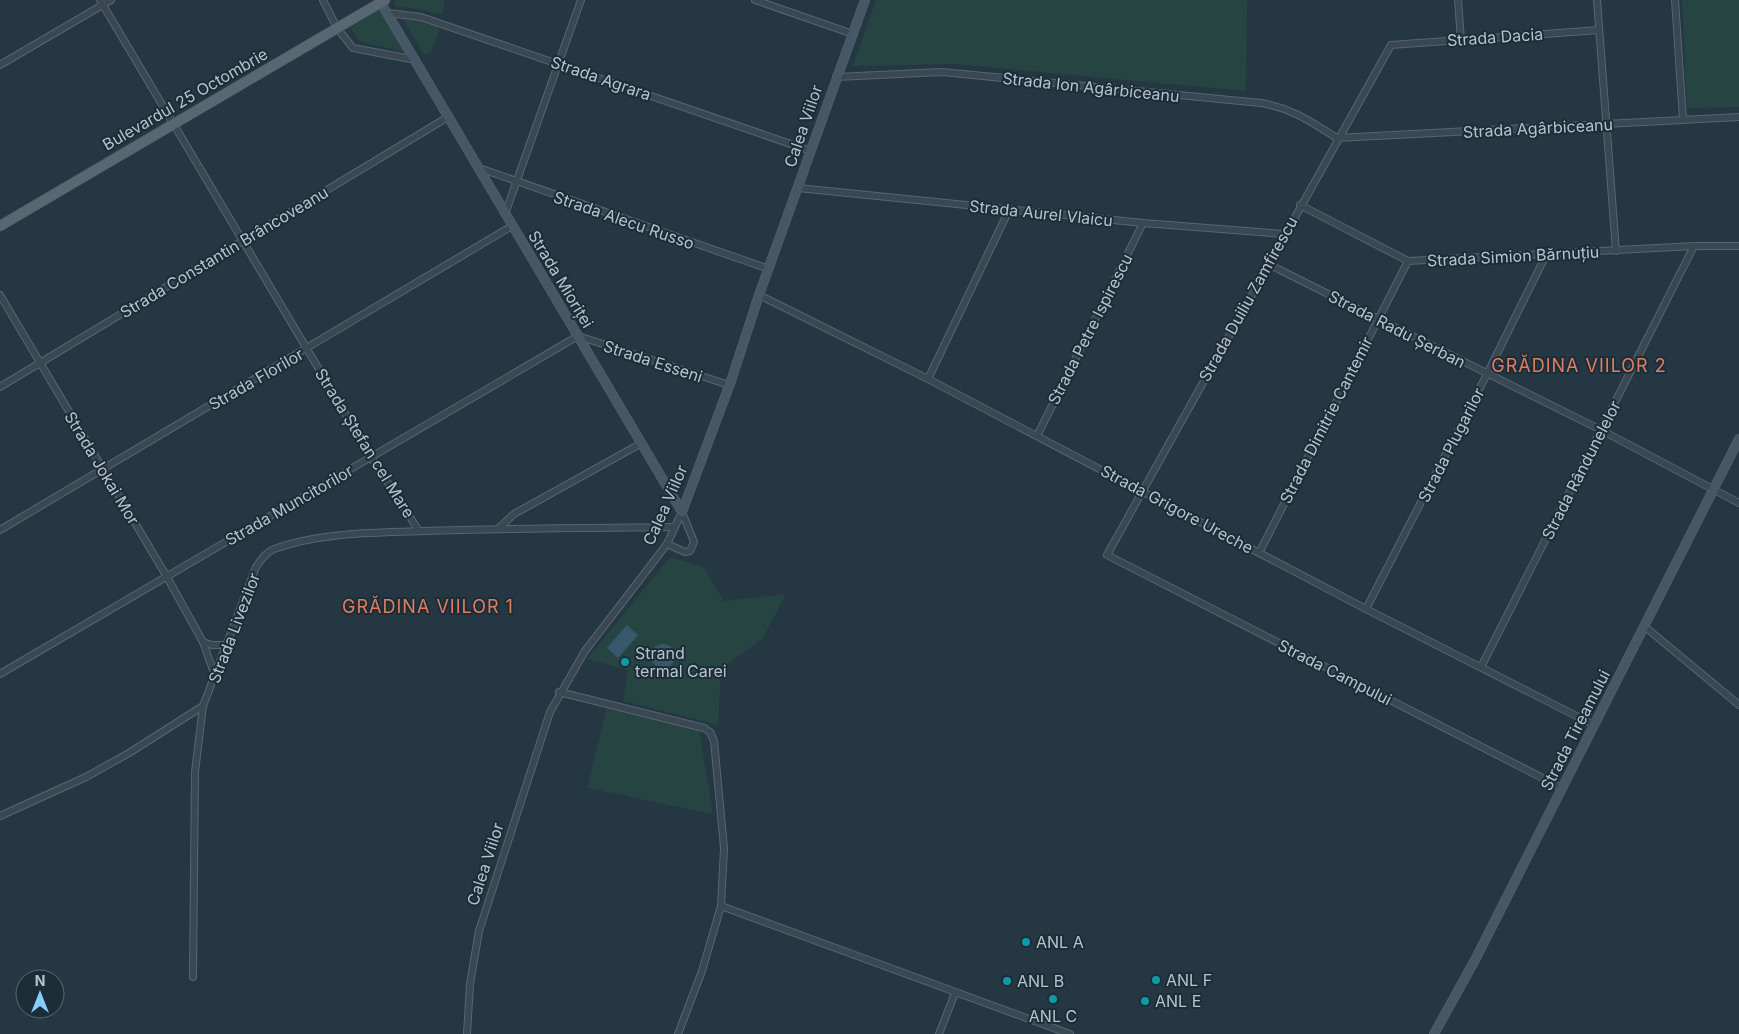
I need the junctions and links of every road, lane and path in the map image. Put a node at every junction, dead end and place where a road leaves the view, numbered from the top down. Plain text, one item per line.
1 (111, 0) edge
2 (324, 0) edge
3 (581, 0) edge
4 (755, 0) edge
5 (865, 0) edge
6 (1458, 0) edge
7 (1597, 0) edge
8 (1675, 0) edge
9 (383, 1) edge
10 (101, 2) edge
11 (388, 13) junction
12 (337, 28) junction
13 (1599, 30) junction
14 (853, 34) junction
15 (1461, 40) junction
16 (1391, 45) joint
17 (416, 60) junction
18 (560, 63) junction
19 (0, 65) edge
20 (836, 77) junction
21 (448, 116) junction
22 (1739, 117) edge
23 (1683, 119) junction
24 (174, 122) junction
25 (1605, 125) junction
26 (1337, 138) junction
27 (811, 151) junction
28 (479, 168) junction
29 (517, 183) junction
30 (798, 188) junction
31 (1300, 205) junction
32 (1009, 210) junction
33 (505, 214) junction
34 (1143, 223) junction
35 (0, 226) edge
36 (512, 226) junction
37 (1284, 234) junction
38 (243, 240) junction
39 (1694, 246) junction
40 (1739, 246) edge
41 (1616, 251) junction
42 (1546, 253) junction
43 (1408, 261) junction
44 (1268, 264) junction
45 (769, 269) junction
46 (759, 294) junction
47 (0, 295) edge
48 (1376, 320) junction
49 (578, 336) junction
50 (307, 349) junction
51 (40, 364) junction
52 (1487, 374) junction
53 (928, 379) junction
54 (729, 385) junction
55 (0, 387) edge
56 (1601, 430) junction
57 (1037, 436) junction
58 (1739, 439) edge
59 (640, 444) junction
60 (371, 457) junction
61 (102, 468) junction
62 (1142, 490) junction
63 (1712, 491) junction
64 (1739, 503) edge
65 (682, 512) junction
66 (674, 527) junction
67 (498, 529) junction
68 (0, 530) edge
69 (419, 532) junction
70 (667, 544) junction
71 (1259, 553) junction
72 (1107, 555) joint
73 (167, 577) junction
74 (1366, 609) junction
75 (1644, 626) junction
76 (203, 642) junction
77 (227, 644) junction
78 (1481, 667) junction
79 (0, 674) edge
80 (216, 676) junction
81 (559, 692) junction
82 (1739, 705) edge
83 (203, 706) junction
84 (1594, 725) junction
85 (1562, 788) junction
86 (0, 816) edge
87 (721, 906) junction
88 (193, 977) dead end
89 (955, 992) junction
90 (467, 1034) edge
91 (678, 1034) edge
92 (939, 1034) edge
93 (1070, 1034) edge
94 (1434, 1034) edge

1 - 10 street
2 - 12 street
3 - 18 street
4 - 14 street
5 - 14 street, Calea Viilor
6 - 15 street
7 - 13 street
8 - 23 street
9 - 11 street, Strada Mioriței
9 - 12 main road, Bulevardul 25 Octombrie
10 - 19 street
10 - 24 street, Strada Ștefan cel Mare
11 - 17 street, Strada Mioriței
11 - 18 street, Strada Agrara
12 - 17 street
12 - 24 main road, Bulevardul 25 Octombrie
13 - 15 street, Strada Dacia
13 - 25 street
14 - 20 street, Calea Viilor
15 - 16 street, Strada Dacia
16 - 26 street, Strada Duiliu Zamfirescu
17 - 21 street, Strada Mioriței
18 - 27 street, Strada Agrara
18 - 29 street
20 - 26 street, Strada Ion Agârbiceanu
20 - 27 street, Calea Viilor
21 - 28 street, Strada Mioriței
21 - 38 street, Strada Constantin Brâncoveanu
22 - 23 street, Strada Agârbiceanu
23 - 25 street, Strada Agârbiceanu
24 - 35 main road, Bulevardul 25 Octombrie
24 - 38 street, Strada Ștefan cel Mare
25 - 26 street, Strada Agârbiceanu
25 - 41 street
26 - 31 street, Strada Duiliu Zamfirescu
27 - 30 street, Calea Viilor
28 - 29 street, Strada Alecu Russo
28 - 33 street, Strada Mioriței
29 - 33 street
29 - 45 street, Strada Alecu Russo
30 - 32 street, Strada Aurel Vlaicu
30 - 45 street, Calea Viilor
31 - 37 street, Strada Duiliu Zamfirescu
31 - 43 street, Strada Simion Bărnuțiu
32 - 34 street, Strada Aurel Vlaicu
32 - 53 street
33 - 36 street, Strada Mioriței
34 - 37 street, Strada Aurel Vlaicu
34 - 57 street, Strada Petre Ispirescu
36 - 49 street, Strada Mioriței
36 - 50 street, Strada Florilor
37 - 44 street, Strada Duiliu Zamfirescu
38 - 50 street, Strada Ștefan cel Mare
38 - 51 street, Strada Constantin Brâncoveanu
39 - 40 street, Strada Simion Bărnuțiu
39 - 41 street, Strada Simion Bărnuțiu
39 - 56 street, Strada Rândunelelor
41 - 42 street, Strada Simion Bărnuțiu
42 - 43 street, Strada Simion Bărnuțiu
42 - 52 street, Strada Plugarilor
43 - 48 street, Strada Dimitrie Cantemir
44 - 48 street, Strada Radu Șerban
44 - 62 street, Strada Duiliu Zamfirescu
45 - 46 street, Calea Viilor
46 - 53 street, Strada Grigore Ureche
46 - 54 street, Calea Viilor
47 - 51 street, Strada Jokai Mor
48 - 52 street, Strada Radu Șerban
48 - 71 street, Strada Dimitrie Cantemir
49 - 54 street, Strada Esseni
49 - 59 street, Strada Mioriței
49 - 60 street, Strada Muncitorilor
50 - 60 street, Strada Ștefan cel Mare
50 - 61 street, Strada Florilor
51 - 55 street, Strada Constantin Brâncoveanu
51 - 61 street, Strada Jokai Mor
52 - 56 street, Strada Radu Șerban
52 - 74 street, Strada Plugarilor
53 - 57 street, Strada Grigore Ureche
54 - 65 street, Calea Viilor
56 - 63 street, Strada Radu Șerban
56 - 78 street, Strada Rândunelelor
57 - 62 street, Strada Grigore Ureche
58 - 63 street, Strada Tireamului
59 - 65 street, Strada Mioriței
59 - 67 street
60 - 69 street, Strada Ștefan cel Mare
60 - 73 street, Strada Muncitorilor
61 - 68 street, Strada Florilor
61 - 73 street, Strada Jokai Mor
62 - 71 street, Strada Grigore Ureche
62 - 72 street, Strada Duiliu Zamfirescu
63 - 64 street, Strada Radu Șerban
63 - 75 street, Strada Tireamului
65 - 66 street, Calea Viilor
65 - 70 street
66 - 67 street, Strada Livezilor
66 - 70 street, Calea Viilor
67 - 69 street, Strada Livezilor
69 - 77 street, Strada Livezilor
70 - 81 street, Calea Viilor
71 - 74 street, Strada Grigore Ureche
72 - 85 street, Strada Campului
73 - 76 street, Strada Jokai Mor
73 - 79 street, Strada Muncitorilor
74 - 78 street, Strada Grigore Ureche
75 - 82 street
75 - 84 street, Strada Tireamului
76 - 77 street
76 - 80 street, Strada Jokai Mor
77 - 80 street, Strada Livezilor
78 - 84 street, Strada Grigore Ureche
80 - 83 street, Strada Livezilor
81 - 87 street
81 - 90 street, Calea Viilor
83 - 86 street
83 - 88 street, Strada Livezilor
84 - 85 street, Strada Tireamului
85 - 94 street, Strada Tireamului
87 - 89 street
87 - 91 street
89 - 92 street
89 - 93 street

